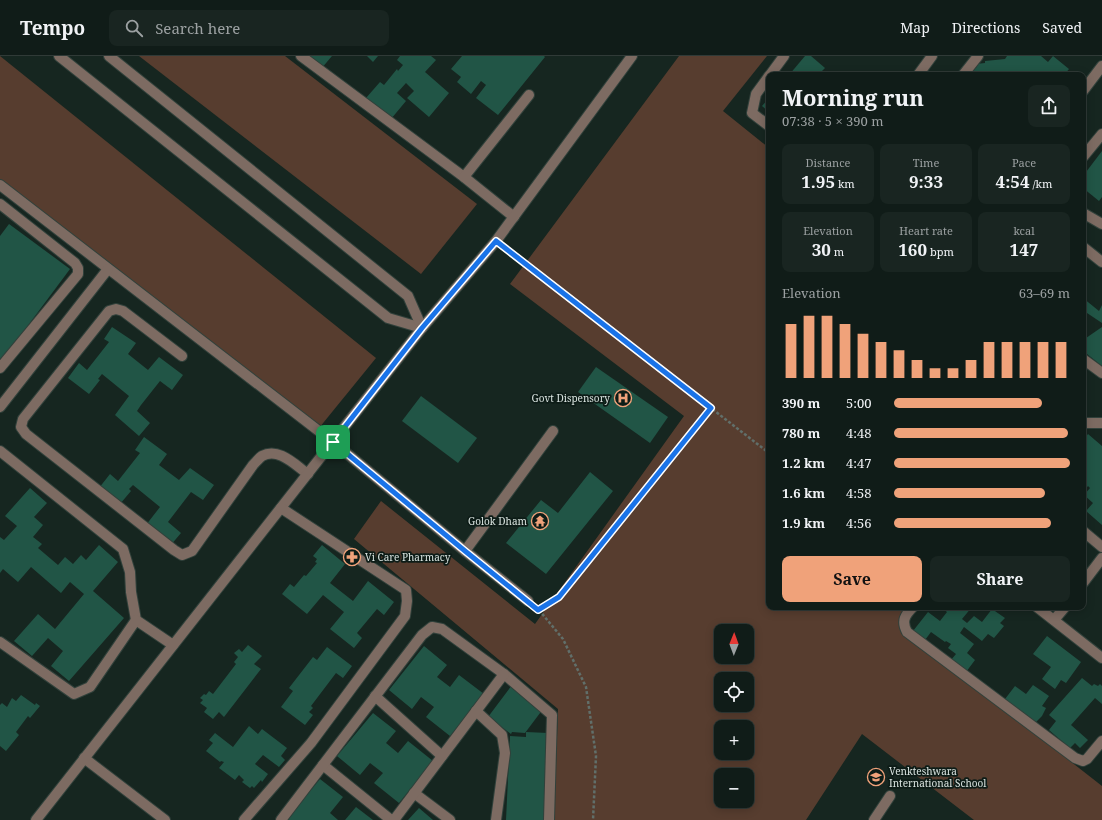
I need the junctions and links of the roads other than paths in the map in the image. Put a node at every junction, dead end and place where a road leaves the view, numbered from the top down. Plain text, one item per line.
1 (59, 56) edge
2 (109, 56) edge
3 (301, 56) edge
4 (632, 56) edge
5 (784, 56) edge
6 (932, 56) edge
7 (978, 56) edge
8 (1102, 66) edge
9 (773, 72) edge
10 (920, 72) edge
11 (965, 72) edge
12 (766, 81) edge
13 (1086, 87) edge
14 (529, 95) dead end
15 (766, 124) edge
16 (1102, 134) edge
17 (1086, 153) edge
18 (464, 177) junction
19 (0, 185) edge
20 (0, 204) edge
21 (1086, 215) edge
22 (514, 217) junction
23 (1102, 224) edge
24 (1086, 249) edge
25 (1102, 262) edge
26 (108, 269) junction
27 (422, 328) junction
28 (182, 356) dead end
29 (1086, 361) edge
30 (0, 368) edge
31 (1102, 373) edge
32 (4, 394) edge
33 (0, 407) edge
34 (1086, 423) edge
35 (1102, 423) edge
36 (553, 432) dead end
37 (333, 442) junction
38 (0, 451) edge
39 (308, 474) junction
40 (281, 508) junction
41 (1086, 534) edge
42 (1102, 547) edge
43 (465, 551) junction
44 (1102, 558) edge
45 (1086, 579) edge
46 (528, 601) road end
47 (910, 610) edge
48 (1041, 610) edge
49 (1062, 610) edge
50 (136, 620) junction
51 (1054, 620) junction
52 (0, 642) edge
53 (173, 645) junction
54 (1102, 658) edge
55 (504, 674) junction
56 (375, 696) junction
57 (476, 711) junction
58 (1102, 742) edge
59 (442, 756) junction
60 (84, 758) junction
61 (323, 765) junction
62 (414, 793) junction
63 (890, 796) dead end
64 (36, 820) edge
65 (165, 820) edge
66 (244, 820) edge
67 (281, 820) edge
68 (393, 820) edge
69 (450, 820) edge
70 (496, 820) edge
71 (548, 820) edge
72 (874, 820) edge

1 - 27 street
2 - 27 street
3 - 18 street
4 - 22 street
5 - 9 street
6 - 10 street
7 - 11 street
8 - 13 street
12 - 15 street
14 - 18 street
16 - 17 street
18 - 22 street
19 - 26 street
20 - 30 street
21 - 23 street
22 - 27 street
24 - 25 street
26 - 32 street
26 - 37 street
27 - 37 street
28 - 39 street
29 - 31 street
32 - 33 street
34 - 35 street
36 - 43 street
37 - 39 street
37 - 43 street
38 - 50 street
39 - 40 street
40 - 53 street
40 - 66 street
41 - 42 street
43 - 46 street
44 - 45 street
47 - 58 street
48 - 51 street
49 - 51 street
50 - 52 street
50 - 53 street
51 - 54 street
53 - 60 street
55 - 56 street
55 - 57 street
55 - 71 street
56 - 59 street
56 - 61 street
57 - 59 street
57 - 70 street
59 - 62 street
60 - 64 street
60 - 65 street
61 - 67 street
61 - 68 street
62 - 68 street
62 - 69 street
63 - 72 street

